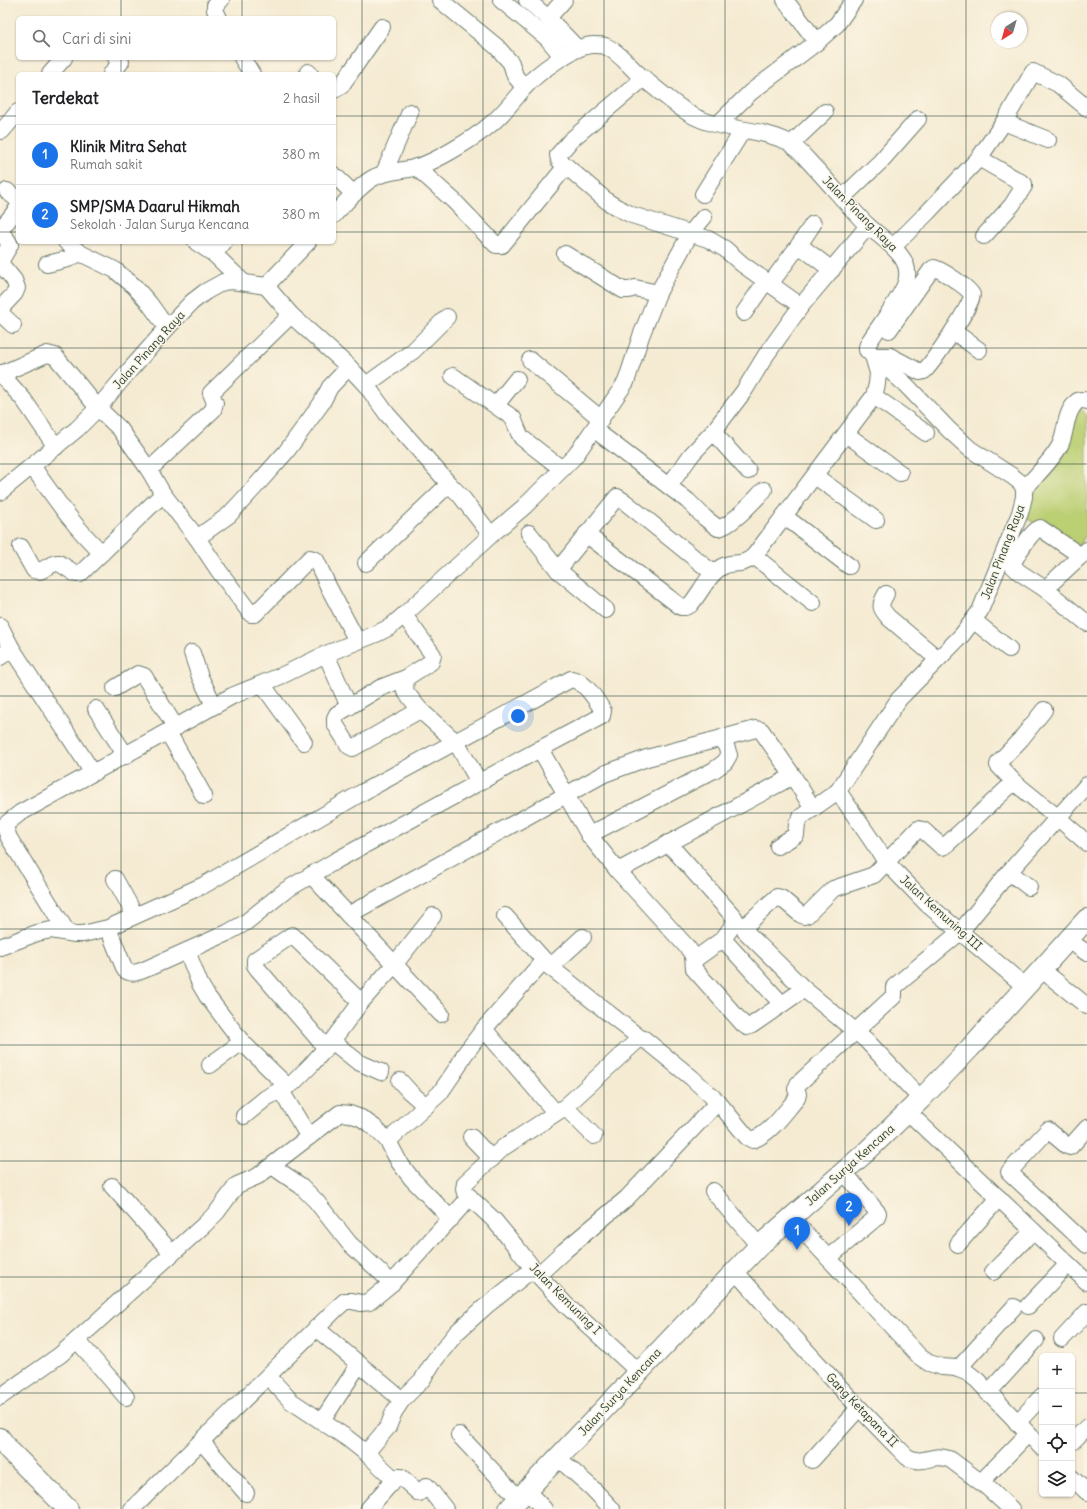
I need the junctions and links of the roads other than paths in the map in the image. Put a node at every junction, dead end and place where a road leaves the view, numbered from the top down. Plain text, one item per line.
1 (440, 0) edge
2 (501, 0) edge
3 (527, 0) edge
4 (564, 0) edge
5 (786, 0) edge
6 (854, 0) edge
7 (548, 18) junction
8 (382, 27) dead end
9 (817, 42) junction
10 (570, 53) junction
11 (62, 60) edge
12 (243, 60) edge
13 (123, 65) edge
14 (52, 72) edge
15 (114, 72) edge
16 (251, 72) edge
17 (644, 78) junction
18 (524, 87) junction
19 (336, 89) edge
20 (1087, 108) edge
21 (410, 112) dead end
22 (825, 112) dead end
23 (16, 114) edge
24 (918, 119) dead end
25 (1004, 122) junction
26 (718, 124) junction
27 (743, 130) junction
28 (2, 131) dead end
29 (1048, 140) dead end
30 (791, 144) junction
31 (979, 158) junction
32 (566, 166) junction
33 (416, 167) junction
34 (384, 173) junction
35 (336, 177) edge
36 (354, 194) junction
37 (703, 194) dead end
38 (842, 198) junction
39 (16, 210) edge
40 (336, 213) edge
41 (704, 217) dead end
42 (813, 224) dead end
43 (868, 226) junction
44 (690, 234) junction
45 (984, 236) dead end
46 (69, 244) edge
47 (204, 244) edge
48 (306, 244) edge
49 (799, 245) junction
50 (893, 247) junction
51 (219, 248) edge
52 (80, 253) junction
53 (565, 254) dead end
54 (0, 263) edge
55 (48, 264) dead end
56 (832, 270) junction
57 (243, 282) junction
58 (768, 283) junction
59 (266, 286) junction
60 (658, 293) junction
61 (801, 306) junction
62 (0, 309) edge
63 (0, 313) edge
64 (744, 313) dead end
65 (291, 315) junction
66 (447, 317) dead end
67 (13, 324) dead end
68 (167, 328) junction
69 (953, 330) junction
70 (889, 331) dead end
71 (979, 350) dead end
72 (873, 356) junction
73 (530, 360) dead end
74 (349, 367) junction
75 (0, 373) edge
76 (453, 376) dead end
77 (517, 379) dead end
78 (366, 385) junction
79 (874, 396) junction
80 (1087, 401) edge
81 (496, 405) junction
82 (98, 408) junction
83 (598, 424) junction
84 (713, 432) junction
85 (846, 434) junction
86 (926, 434) dead end
87 (56, 447) junction
88 (32, 466) junction
89 (149, 470) junction
90 (562, 470) junction
91 (748, 471) dead end
92 (900, 473) dead end
93 (815, 476) junction
94 (449, 484) junction
95 (669, 486) junction
96 (1024, 489) junction
97 (764, 490) dead end
98 (0, 492) edge
99 (163, 494) junction
100 (784, 516) junction
101 (876, 520) dead end
102 (529, 533) dead end
103 (491, 534) junction
104 (586, 534) junction
105 (197, 538) junction
106 (21, 547) dead end
107 (102, 553) junction
108 (1084, 553) edge
109 (754, 556) junction
110 (366, 563) dead end
111 (849, 566) dead end
112 (558, 570) junction
113 (713, 573) junction
114 (1045, 589) junction
115 (886, 594) dead end
116 (813, 603) dead end
117 (606, 610) dead end
118 (404, 615) junction
119 (973, 620) junction
120 (1087, 623) edge
121 (0, 626) edge
122 (357, 640) junction
123 (1009, 649) dead end
124 (6, 653) edge
125 (192, 653) dead end
126 (326, 654) junction
127 (938, 659) junction
128 (406, 678) junction
129 (262, 684) junction
130 (115, 688) dead end
131 (214, 705) junction
132 (349, 707) junction
133 (96, 709) dead end
134 (420, 710) junction
135 (1044, 710) dead end
136 (172, 730) junction
137 (723, 737) junction
138 (304, 742) dead end
139 (456, 742) junction
140 (540, 749) junction
141 (126, 756) junction
142 (93, 773) junction
143 (793, 776) junction
144 (479, 782) junction
145 (1014, 782) junction
146 (1087, 785) edge
147 (838, 791) junction
148 (566, 794) junction
149 (204, 796) dead end
150 (813, 809) junction
151 (1057, 816) junction
152 (589, 834) junction
153 (668, 843) junction
154 (1087, 843) edge
155 (778, 846) dead end
156 (887, 863) junction
157 (618, 871) junction
158 (1009, 872) junction
159 (311, 875) junction
160 (114, 879) dead end
161 (1029, 887) dead end
162 (135, 915) junction
163 (348, 915) junction
164 (433, 916) dead end
165 (505, 916) dead end
166 (1087, 919) edge
167 (108, 928) junction
168 (67, 932) junction
169 (960, 932) junction
170 (583, 937) dead end
171 (723, 939) junction
172 (1068, 940) junction
173 (0, 947) edge
174 (187, 951) junction
175 (1087, 953) edge
176 (694, 960) junction
177 (547, 963) junction
178 (394, 965) junction
179 (1042, 970) junction
180 (1026, 987) junction
181 (804, 989) junction
182 (361, 1002) junction
183 (780, 1002) dead end
184 (1087, 1006) edge
185 (441, 1014) dead end
186 (484, 1029) junction
187 (855, 1031) junction
188 (640, 1038) junction
189 (242, 1042) junction
190 (329, 1044) junction
191 (210, 1065) dead end
192 (381, 1072) dead end
193 (400, 1081) dead end
194 (284, 1089) junction
195 (718, 1102) junction
196 (426, 1106) junction
197 (914, 1106) junction
198 (560, 1110) junction
199 (244, 1116) dead end
200 (1087, 1128) edge
201 (594, 1136) dead end
202 (309, 1137) junction
203 (471, 1137) dead end
204 (388, 1141) junction
205 (492, 1160) junction
206 (272, 1166) junction
207 (844, 1172) junction
208 (112, 1186) dead end
209 (713, 1191) dead end
210 (467, 1192) junction
211 (998, 1198) junction
212 (791, 1218) junction
213 (451, 1219) junction
214 (1033, 1231) junction
215 (958, 1244) dead end
216 (1087, 1245) edge
217 (759, 1246) junction
218 (172, 1253) junction
219 (828, 1258) junction
220 (1068, 1264) junction
221 (735, 1271) junction
222 (535, 1272) junction
223 (993, 1272) dead end
224 (1087, 1282) edge
225 (392, 1283) junction
226 (1087, 1312) edge
227 (316, 1328) junction
228 (1062, 1339) dead end
229 (77, 1340) junction
230 (1036, 1340) dead end
231 (360, 1364) junction
232 (958, 1369) junction
233 (639, 1372) junction
234 (268, 1376) junction
235 (988, 1393) junction
236 (0, 1397) edge
237 (126, 1397) dead end
238 (402, 1400) junction
239 (1039, 1401) edge
240 (859, 1408) junction
241 (322, 1421) junction
242 (1087, 1427) edge
243 (1023, 1429) junction
244 (459, 1435) dead end
245 (0, 1438) edge
246 (1075, 1439) edge
247 (202, 1442) junction
248 (1039, 1445) edge
249 (366, 1453) junction
250 (558, 1458) junction
251 (812, 1460) dead end
252 (392, 1477) junction
253 (1075, 1481) edge
254 (981, 1482) junction
255 (1087, 1492) edge
256 (246, 1493) dead end
257 (518, 1500) edge
258 (369, 1508) edge
259 (1008, 1508) edge
260 (68, 1509) edge
261 (132, 1509) edge
262 (445, 1509) edge
263 (544, 1509) edge
264 (612, 1509) edge

1 - 18 street
2 - 10 street
3 - 7 street
4 - 7 street
5 - 9 street
6 - 9 street
7 - 10 street
8 - 19 street
9 - 26 street
10 - 17 street, Jalan Pinang Raya
10 - 18 street, Jalan Pinang Raya
11 - 14 street
12 - 16 street
13 - 15 street
17 - 26 street, Jalan Pinang Raya
17 - 32 street
18 - 33 street, Jalan Pinang Raya
20 - 25 street
21 - 34 street
22 - 30 street
23 - 28 street
24 - 38 street
25 - 29 street
25 - 31 street
26 - 27 street, Jalan Pinang Raya
27 - 30 street, Jalan Pinang Raya
27 - 37 street
30 - 38 street, Jalan Pinang Raya
31 - 45 street
31 - 50 street
32 - 33 street
32 - 44 street
33 - 34 street, Jalan Pinang Raya
34 - 36 street, Jalan Pinang Raya
35 - 36 street
36 - 40 street, Jalan Pinang Raya
38 - 43 street, Jalan Pinang Raya
39 - 54 street
41 - 44 street
42 - 49 street
43 - 50 street, Jalan Pinang Raya
43 - 56 street
44 - 58 street
44 - 60 street
46 - 52 street
47 - 51 street
48 - 59 street
49 - 56 street
49 - 58 street
50 - 72 street, Jalan Pinang Raya
51 - 57 street
52 - 55 street
52 - 68 street
53 - 60 street
54 - 62 street
56 - 61 street
57 - 59 street, Jalan Pinang Raya
57 - 68 street, Jalan Pinang Raya
58 - 61 street
58 - 64 street
59 - 65 street
60 - 83 street
61 - 84 street
63 - 67 street
65 - 74 street
65 - 89 street
66 - 78 street
68 - 82 street, Jalan Pinang Raya
69 - 70 street
69 - 71 street
69 - 72 street
72 - 79 street
72 - 96 street, Jalan Pinang Raya
73 - 83 street
74 - 78 street
74 - 105 street
75 - 82 street
75 - 87 street
76 - 81 street
77 - 81 street
78 - 94 street
79 - 85 street
79 - 86 street
80 - 96 street
81 - 90 street
82 - 87 street, Jalan Pinang Raya
82 - 89 street
83 - 90 street
83 - 95 street
84 - 91 street
84 - 95 street
85 - 92 street
85 - 93 street
87 - 88 street, Jalan Pinang Raya
88 - 98 street, Jalan Pinang Raya
88 - 107 street
89 - 99 street
90 - 103 street
93 - 100 street
93 - 101 street
94 - 103 street
94 - 110 street
95 - 97 street
96 - 119 street, Jalan Pinang Raya
99 - 105 street
99 - 107 street
100 - 109 street
100 - 111 street
102 - 112 street
103 - 118 street
104 - 112 street
104 - 113 street
104 - 113 street
105 - 122 street
106 - 107 street
108 - 114 street
108 - 114 street
109 - 113 street
109 - 116 street
112 - 117 street
114 - 120 street
115 - 127 street
118 - 122 street
118 - 128 street
119 - 123 street
119 - 127 street, Jalan Pinang Raya
121 - 124 street
122 - 126 street
124 - 142 street
125 - 131 street
126 - 129 street
126 - 132 street
127 - 147 street, Jalan Pinang Raya
128 - 132 street
128 - 134 street
129 - 131 street
129 - 138 street
130 - 136 street
131 - 136 street
132 - 134 street
133 - 141 street
134 - 139 street
135 - 145 street
136 - 141 street
136 - 149 street
137 - 143 street
137 - 148 street
137 - 152 street
139 - 140 street
139 - 144 street
139 - 162 street
140 - 144 street
140 - 148 street
141 - 142 street
142 - 168 street
143 - 150 street
143 - 153 street
144 - 159 street
145 - 151 street
145 - 156 street
146 - 151 street
147 - 150 street
147 - 156 street, Jalan Kemuning III
148 - 152 street
148 - 163 street
150 - 155 street
151 - 154 street
151 - 158 street
152 - 157 street
153 - 157 street
153 - 171 street
156 - 169 street, Jalan Kemuning III
156 - 181 street
157 - 176 street
158 - 161 street
158 - 169 street
159 - 163 street
159 - 174 street
160 - 162 street
162 - 167 street
163 - 178 street
164 - 178 street
165 - 177 street
166 - 172 main road, Jalan Surya Kencana
167 - 168 street
167 - 174 street
168 - 173 street
169 - 180 street, Jalan Kemuning III
169 - 187 street
170 - 177 street
171 - 176 street
171 - 183 street
172 - 175 street
172 - 179 main road, Jalan Surya Kencana
174 - 189 street
176 - 181 street
177 - 186 street
177 - 188 street
178 - 182 street
178 - 185 street
179 - 180 main road, Jalan Surya Kencana
179 - 184 street
180 - 197 main road, Jalan Surya Kencana
181 - 187 street
182 - 190 street
182 - 190 street
186 - 196 street
186 - 198 street
187 - 195 street
187 - 197 street
188 - 195 street
188 - 198 street
189 - 191 street
189 - 194 street
190 - 192 street
190 - 194 street
193 - 196 street
194 - 199 street
194 - 202 street
195 - 222 street
196 - 204 street
197 - 207 main road, Jalan Surya Kencana
197 - 211 street
198 - 201 street
198 - 205 street
200 - 216 street
202 - 204 street
202 - 206 street
203 - 205 street
204 - 213 street
205 - 210 street
206 - 218 street
206 - 225 street
207 - 212 main road, Jalan Surya Kencana
207 - 219 street
208 - 218 street
209 - 217 street
210 - 213 street
210 - 222 street, Jalan Kemuning I
211 - 214 street
211 - 215 street
212 - 217 main road, Jalan Surya Kencana
212 - 219 street
213 - 225 street
214 - 220 street
214 - 223 street
217 - 221 main road, Jalan Surya Kencana
218 - 229 street
219 - 232 street
220 - 224 street
220 - 232 street
221 - 233 main road, Jalan Surya Kencana
221 - 240 street, Gang Ketapana II
222 - 233 street, Jalan Kemuning I
222 - 238 street
225 - 227 street
226 - 228 street
227 - 231 street
227 - 234 street
229 - 236 street
229 - 237 street
230 - 235 street
231 - 238 street
231 - 241 street
232 - 235 street
233 - 250 main road, Jalan Surya Kencana
234 - 241 street
234 - 247 street
235 - 243 street
238 - 249 street
239 - 243 street
240 - 251 street
240 - 254 street, Gang Ketapana II
241 - 249 street
242 - 246 street
243 - 248 street
243 - 254 street
244 - 257 street
245 - 260 main road
247 - 256 street
247 - 261 street
249 - 252 street
250 - 257 main road, Jalan Surya Kencana
250 - 264 street
252 - 258 street
252 - 262 street
253 - 255 street
254 - 259 street, Gang Ketapana II
257 - 263 street

